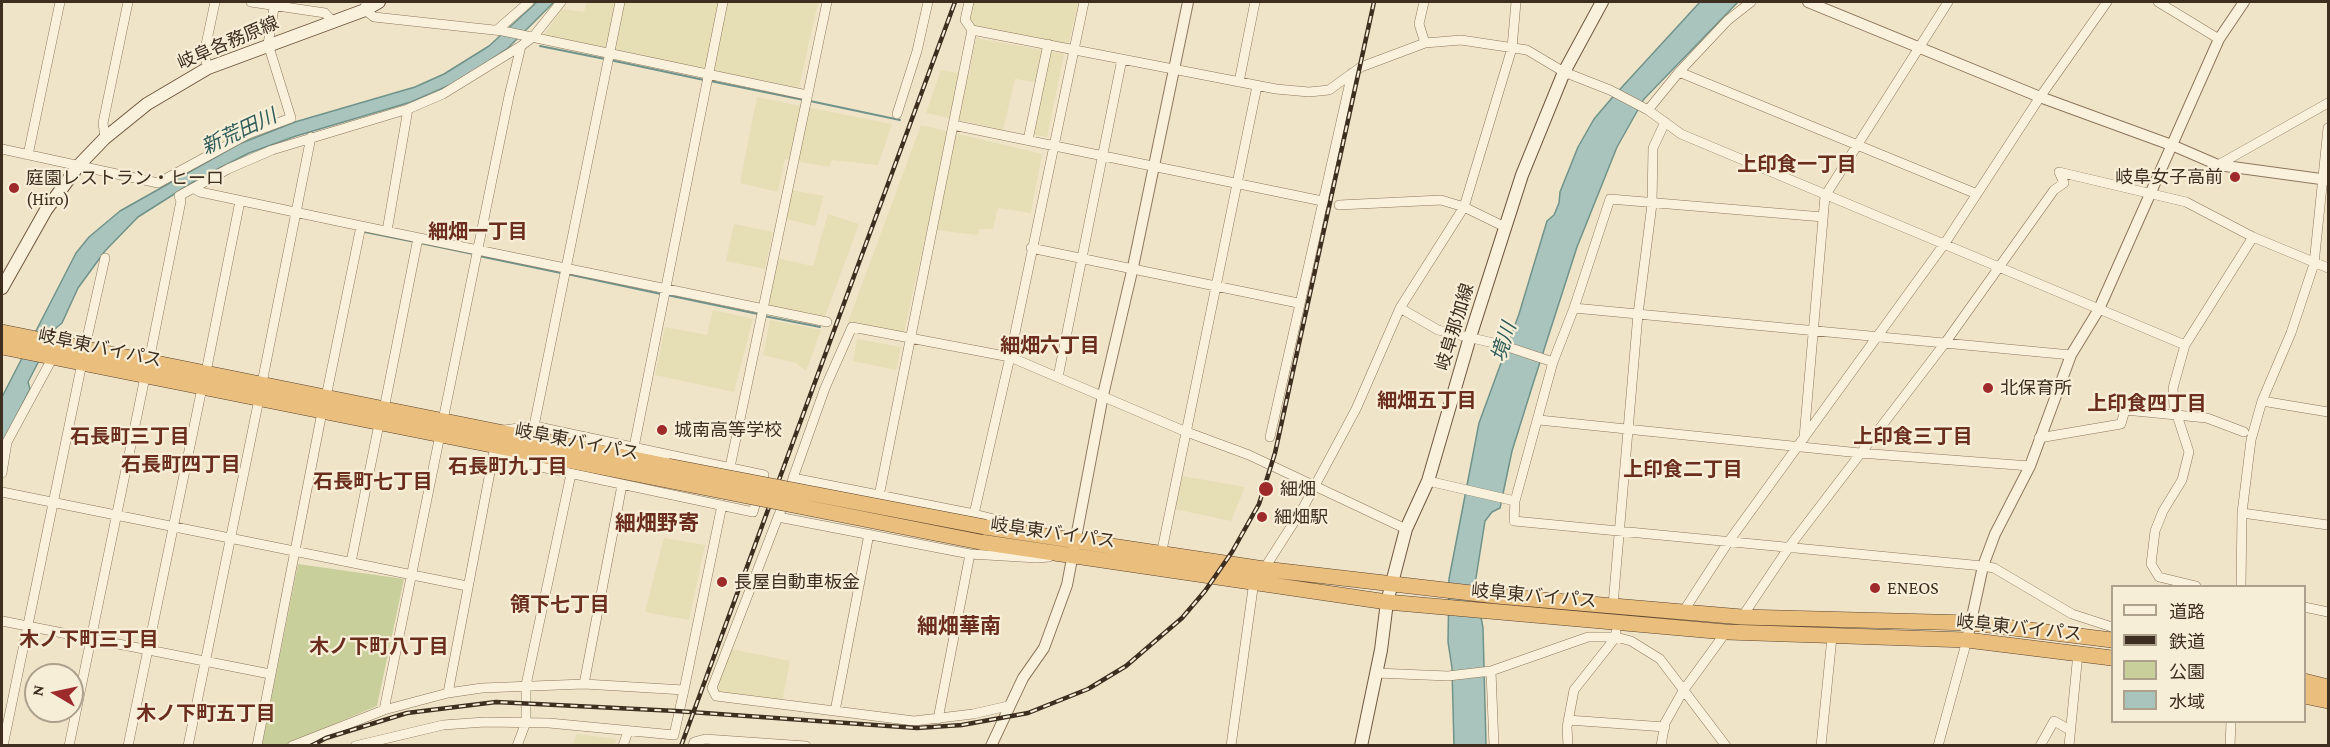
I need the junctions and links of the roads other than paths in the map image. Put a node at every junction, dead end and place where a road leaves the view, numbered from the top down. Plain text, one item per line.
1 (60, 2) edge
2 (128, 2) edge
3 (215, 2) edge
4 (250, 2) edge
5 (379, 2) edge
6 (529, 2) edge
7 (561, 2) edge
8 (620, 2) edge
9 (723, 2) edge
10 (827, 2) edge
11 (928, 2) edge
12 (969, 2) edge
13 (1084, 2) edge
14 (1188, 2) edge
15 (1255, 2) edge
16 (1424, 2) edge
17 (1516, 2) edge
18 (1602, 2) edge
19 (1751, 2) edge
20 (1808, 2) edge
21 (1948, 2) edge
22 (2107, 2) edge
23 (2158, 2) edge
24 (2244, 2) edge
25 (274, 4) edge
26 (365, 6) edge
27 (333, 22) junction
28 (972, 30) junction
29 (500, 31) junction
30 (529, 36) junction
31 (2219, 39) junction
32 (1425, 43) junction
33 (268, 44) junction
34 (1048, 44) junction
35 (521, 46) junction
36 (1919, 47) junction
37 (1512, 48) junction
38 (1074, 49) junction
39 (609, 55) junction
40 (1122, 59) junction
41 (208, 68) junction
42 (1174, 68) junction
43 (1564, 72) junction
44 (1679, 72) junction
45 (708, 73) junction
46 (1352, 73) junction
47 (1239, 82) junction
48 (1257, 86) junction
49 (807, 95) junction
50 (2040, 97) junction
51 (2328, 103) edge
52 (408, 109) junction
53 (1646, 109) junction
54 (897, 114) dead end
55 (1665, 122) junction
56 (952, 125) junction
57 (2328, 128) edge
58 (311, 137) junction
59 (105, 138) junction
60 (1028, 140) junction
61 (1054, 145) junction
62 (1857, 145) junction
63 (2174, 146) junction
64 (2, 149) edge
65 (28, 155) junction
66 (1103, 155) junction
67 (79, 165) junction
68 (2218, 165) junction
69 (1154, 166) junction
70 (2325, 179) edge
71 (1237, 183) junction
72 (193, 188) junction
73 (1977, 194) junction
74 (2152, 194) junction
75 (1825, 196) junction
76 (240, 201) junction
77 (1324, 201) junction
78 (1652, 204) junction
79 (1339, 205) dead end
80 (1464, 207) junction
81 (297, 212) junction
82 (1822, 217) junction
83 (361, 226) junction
84 (1505, 227) junction
85 (387, 231) junction
86 (2253, 237) junction
87 (418, 238) junction
88 (1945, 243) junction
89 (1031, 248) junction
90 (477, 250) junction
91 (1080, 257) junction
92 (105, 258) dead end
93 (2314, 264) junction
94 (1133, 267) junction
95 (1998, 267) junction
96 (567, 268) junction
97 (2328, 268) edge
98 (1215, 286) junction
99 (2, 288) edge
100 (665, 289) junction
101 (1298, 303) junction
102 (1400, 308) junction
103 (1574, 308) junction
104 (762, 309) junction
105 (2099, 309) junction
106 (1638, 314) junction
107 (827, 322) dead end
108 (1811, 330) junction
109 (2, 332) edge
110 (1470, 337) junction
111 (1879, 337) junction
112 (911, 339) junction
113 (1945, 343) junction
114 (2185, 345) junction
115 (2, 347) edge
116 (85, 347) junction
117 (52, 352) junction
118 (2071, 355) junction
119 (1010, 357) junction
120 (149, 361) junction
121 (1553, 362) junction
122 (82, 363) junction
123 (206, 372) junction
124 (145, 377) junction
125 (1058, 377) junction
126 (262, 383) junction
127 (202, 388) junction
128 (1103, 396) junction
129 (259, 399) junction
130 (2262, 401) junction
131 (324, 404) junction
132 (2328, 412) edge
133 (382, 416) junction
134 (2177, 417) junction
135 (1539, 420) junction
136 (534, 426) junction
137 (1629, 427) junction
138 (440, 428) junction
139 (1184, 431) junction
140 (2244, 432) dead end
141 (1270, 437) dead end
142 (2039, 438) junction
143 (497, 439) junction
144 (1801, 442) junction
145 (634, 447) junction
146 (1860, 453) junction
147 (2030, 466) junction
148 (730, 467) junction
149 (2, 473) edge
150 (667, 473) junction
151 (571, 474) junction
152 (793, 478) junction
153 (1428, 481) junction
154 (622, 485) junction
155 (1316, 485) junction
156 (2, 492) edge
157 (879, 496) junction
158 (1515, 501) junction
159 (53, 502) junction
160 (722, 505) junction
161 (2242, 513) junction
162 (974, 514) junction
163 (117, 515) junction
164 (778, 517) junction
165 (2328, 525) edge
166 (173, 526) junction
167 (1406, 529) junction
168 (1016, 532) junction
169 (1620, 532) junction
170 (869, 534) junction
171 (231, 538) junction
172 (1076, 540) junction
173 (1729, 541) junction
174 (1790, 547) junction
175 (975, 548) junction
176 (295, 551) junction
177 (1161, 555) junction
178 (1065, 556) junction
179 (351, 562) junction
180 (1983, 566) junction
181 (410, 574) junction
182 (1259, 575) junction
183 (2161, 582) edge
184 (1392, 584) junction
185 (2182, 585) edge
186 (2241, 585) edge
187 (466, 586) junction
188 (1387, 602) junction
189 (1613, 605) junction
190 (2306, 607) edge
191 (1683, 612) junction
192 (2328, 612) edge
193 (1742, 617) junction
194 (2, 621) edge
195 (1972, 623) junction
196 (28, 626) junction
197 (2111, 627) edge
198 (1616, 630) junction
199 (2098, 630) junction
200 (1726, 632) junction
201 (1832, 637) junction
202 (91, 639) junction
203 (2111, 639) edge
204 (1967, 640) junction
205 (147, 650) junction
206 (2078, 652) junction
207 (2111, 658) edge
208 (205, 662) junction
209 (1491, 671) junction
210 (1376, 673) junction
211 (270, 674) junction
212 (2306, 682) edge
213 (584, 684) junction
214 (526, 685) junction
215 (2328, 687) edge
216 (684, 690) junction
217 (1683, 692) junction
218 (448, 693) junction
219 (2306, 696) edge
220 (2328, 701) edge
221 (1008, 706) junction
222 (384, 710) junction
223 (835, 711) junction
224 (938, 718) junction
225 (1568, 720) junction
226 (526, 722) junction
227 (2231, 723) edge
228 (1665, 727) junction
229 (2070, 730) junction
230 (628, 731) junction
231 (3, 746) edge
232 (69, 746) edge
233 (128, 746) edge
234 (188, 746) edge
235 (257, 746) edge
236 (292, 746) edge
237 (355, 746) edge
238 (517, 746) edge
239 (622, 746) edge
240 (693, 746) edge
241 (806, 746) edge
242 (991, 746) edge
243 (1231, 746) edge
244 (1361, 746) edge
245 (1494, 746) edge
246 (1568, 746) edge
247 (1661, 746) edge
248 (1726, 746) edge
249 (1821, 746) edge
250 (1938, 746) edge
251 (2040, 746) edge
252 (2069, 746) edge
253 (2230, 746) edge

1 - 65 street
2 - 59 street
3 - 41 street
4 - 25 street
5 - 26 main road, 岐阜各務原線
6 - 29 street
7 - 30 street
8 - 39 street
9 - 45 street
10 - 49 street
11 - 54 street
12 - 28 street
13 - 38 street
14 - 42 street
15 - 47 street
16 - 32 street
17 - 37 street
18 - 43 main road, 岐阜那加線
19 - 44 street
20 - 36 street
21 - 36 street
22 - 50 street
23 - 31 street
24 - 31 street
25 - 27 street
25 - 33 street
26 - 27 main road, 岐阜各務原線
26 - 29 street
27 - 33 main road, 岐阜各務原線
28 - 34 street
28 - 56 street
29 - 30 street
30 - 35 street
30 - 39 street
31 - 63 street
32 - 37 street
32 - 46 street
33 - 41 main road, 岐阜各務原線
33 - 67 street
34 - 38 street
34 - 60 street
35 - 52 street
35 - 90 street
36 - 50 street
36 - 62 street
37 - 43 street
37 - 80 street
38 - 40 street
38 - 61 street
39 - 45 street
39 - 96 street
40 - 42 street
40 - 66 street
41 - 59 main road, 岐阜各務原線
42 - 47 street
42 - 69 street
43 - 53 street
43 - 84 main road, 岐阜那加線
44 - 53 street
44 - 62 street
45 - 49 street
45 - 100 street
46 - 48 street
46 - 77 street
47 - 48 street
48 - 71 street
49 - 104 street
50 - 63 street
50 - 73 street
51 - 68 street
52 - 58 street
52 - 85 street
53 - 55 street
55 - 75 street
55 - 78 street
56 - 60 street
56 - 112 street
57 - 70 street
58 - 72 street
58 - 81 street
59 - 67 main road, 岐阜各務原線
60 - 61 street
61 - 66 street
61 - 89 street
62 - 73 street
62 - 75 street
63 - 68 street
63 - 74 street
64 - 65 street
65 - 67 street
66 - 69 street
66 - 91 street
67 - 99 main road, 岐阜各務原線
68 - 70 street
69 - 71 street
69 - 94 street
70 - 93 street
71 - 77 street
71 - 98 street
72 - 76 street
72 - 120 street
73 - 88 street
74 - 86 street
74 - 95 street
74 - 105 street
75 - 82 street
75 - 88 street
76 - 81 street
76 - 123 street
77 - 101 street
78 - 82 street
78 - 103 street
78 - 106 street
79 - 80 street
80 - 84 street
80 - 102 street
81 - 83 street
81 - 126 street
82 - 108 street
83 - 85 street
83 - 131 street
84 - 110 main road, 岐阜那加線
85 - 87 street
86 - 93 street
86 - 114 street
87 - 90 street
87 - 133 street
88 - 95 street
88 - 111 street
89 - 91 street
89 - 119 street
90 - 96 street
90 - 138 street
91 - 94 street
91 - 125 street
92 - 116 street
93 - 97 street
93 - 130 street
94 - 98 street
94 - 128 street
95 - 105 street
95 - 113 street
96 - 100 street
96 - 136 street
98 - 101 street
98 - 139 street
100 - 104 street
100 - 145 street
101 - 141 street
102 - 110 street
102 - 155 street
103 - 106 street
103 - 121 street
104 - 107 street
104 - 148 street
105 - 114 street
105 - 118 street
106 - 108 street
106 - 137 street
108 - 111 street
108 - 144 street
109 - 117 highway, 岐阜東バイパス
110 - 121 street
110 - 153 main road, 岐阜那加線
111 - 113 street
111 - 144 street
112 - 119 street
112 - 152 street
112 - 157 street
113 - 118 street
113 - 146 street
114 - 134 street
115 - 117 highway, 岐阜東バイパス
116 - 117 highway, 岐阜東バイパス
116 - 120 highway, 岐阜東バイパス
117 - 122 highway, 岐阜東バイパス
117 - 149 street
118 - 142 street
119 - 125 street
119 - 162 street
120 - 123 highway, 岐阜東バイパス
121 - 135 street
122 - 124 highway, 岐阜東バイパス
122 - 159 street
123 - 126 highway, 岐阜東バイパス
124 - 127 highway, 岐阜東バイパス
124 - 163 street
125 - 128 street
126 - 131 highway, 岐阜東バイパス
127 - 129 highway, 岐阜東バイパス
127 - 166 street
128 - 139 street
128 - 172 street
129 - 131 highway, 岐阜東バイパス
129 - 171 street
130 - 132 street
130 - 161 street
131 - 133 highway, 岐阜東バイパス
131 - 176 street
133 - 138 highway, 岐阜東バイパス
133 - 179 street
134 - 140 street
134 - 142 street
134 - 183 street
135 - 137 street
135 - 158 street
136 - 143 street
136 - 145 street
137 - 144 street
137 - 169 street
138 - 143 highway, 岐阜東バイパス
138 - 181 street
139 - 155 street
139 - 177 street
142 - 147 street
143 - 150 highway, 岐阜東バイパス
143 - 151 street
143 - 187 street
144 - 146 street
144 - 173 street
145 - 148 street
146 - 147 street
146 - 174 street
147 - 180 street
148 - 160 street
150 - 168 highway, 岐阜東バイパス, bridge
150 - 175 highway, 岐阜東バイパス, bridge
151 - 154 street
151 - 214 street
152 - 157 street
152 - 164 street
153 - 158 street
153 - 167 main road, 岐阜那加線
154 - 160 street
154 - 213 street
155 - 167 street
155 - 182 street
156 - 159 street
157 - 162 street
158 - 169 street
159 - 163 street
159 - 196 street
160 - 216 street
161 - 165 street
161 - 186 street
162 - 168 street
163 - 166 street
163 - 202 street
164 - 170 street
164 - 223 street
166 - 171 street
166 - 205 street
167 - 184 main road, 岐阜那加線
168 - 172 highway, 岐阜東バイパス
169 - 173 street
169 - 189 street
170 - 175 street
170 - 223 street
171 - 176 street
171 - 208 street
172 - 177 highway, 岐阜東バイパス
172 - 178 street
173 - 174 street
173 - 191 street
174 - 180 street
174 - 193 street
175 - 178 highway, 岐阜東バイパス
175 - 224 street
176 - 179 street
176 - 211 street
177 - 182 highway, 岐阜東バイパス
178 - 182 highway, 岐阜東バイパス
178 - 221 street
179 - 181 street
180 - 195 street
180 - 199 street
181 - 187 street
181 - 222 street
182 - 184 highway, 岐阜東バイパス
182 - 188 highway, 岐阜東バイパス
182 - 243 street
183 - 185 street
184 - 188 main road, 岐阜那加線
184 - 189 highway, 岐阜東バイパス
187 - 218 street
188 - 198 highway, 岐阜東バイパス
188 - 210 main road, 岐阜那加線
189 - 191 highway, 岐阜東バイパス
190 - 192 street
191 - 193 highway, 岐阜東バイパス
193 - 195 highway, 岐阜東バイパス
194 - 196 street
195 - 199 highway, 岐阜東バイパス
195 - 204 street
196 - 202 street
196 - 231 street
197 - 199 street
198 - 200 highway, 岐阜東バイパス
198 - 209 street
198 - 217 street
198 - 225 street
199 - 203 highway, 岐阜東バイパス
200 - 201 highway, 岐阜東バイパス
200 - 217 street
201 - 204 highway, 岐阜東バイパス
201 - 249 street
202 - 205 street
202 - 232 street
204 - 206 highway, 岐阜東バイパス
204 - 250 street
205 - 208 street
205 - 233 street
206 - 207 highway, 岐阜東バイパス
206 - 229 street
208 - 211 street
208 - 234 street
209 - 210 street
209 - 245 street
210 - 244 main road, 岐阜那加線
211 - 235 street
212 - 215 highway
213 - 214 street
213 - 216 street
214 - 218 street
214 - 226 street
216 - 230 street
217 - 228 street
217 - 248 street
218 - 222 street
219 - 220 highway
221 - 224 street
221 - 242 street
222 - 236 street
223 - 224 street
225 - 228 street
225 - 246 street
226 - 230 street
226 - 237 street
226 - 238 street
227 - 253 street
228 - 247 street
229 - 251 street
229 - 252 street
230 - 239 street
240 - 241 street

